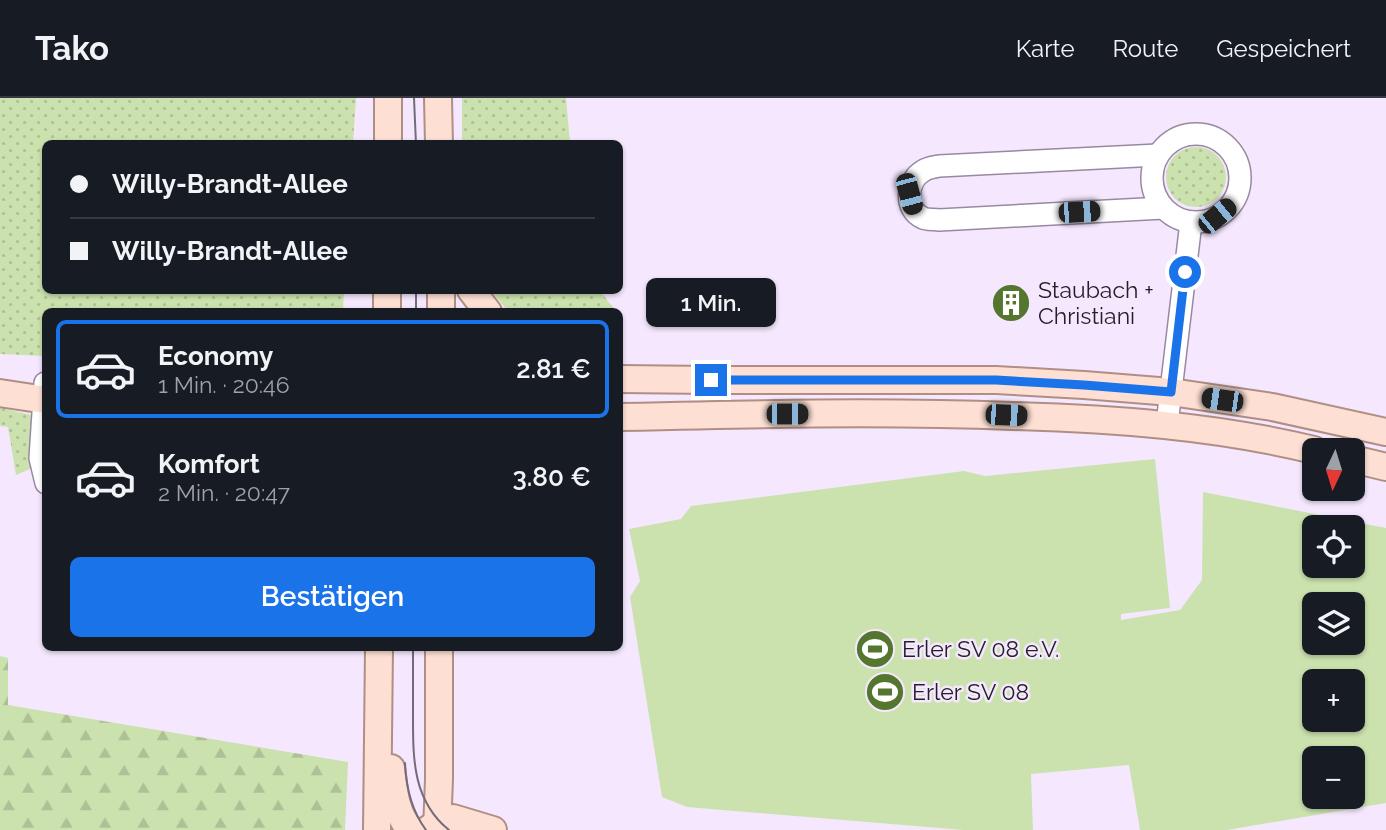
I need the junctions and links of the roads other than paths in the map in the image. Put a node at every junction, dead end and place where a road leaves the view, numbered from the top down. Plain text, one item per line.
1 (388, 98) edge
2 (438, 98) edge
3 (388, 140) edge
4 (439, 140) edge
5 (1158, 155) junction
6 (1163, 208) junction
7 (1191, 222) junction
8 (474, 294) edge
9 (485, 308) edge
10 (0, 378) edge
11 (623, 379) edge
12 (42, 383) edge
13 (1171, 392) junction
14 (0, 393) edge
15 (42, 400) edge
16 (623, 417) edge
17 (1167, 424) junction
18 (1386, 432) edge
19 (42, 435) edge
20 (1302, 447) edge
21 (1365, 462) edge
22 (42, 466) edge
23 (1386, 467) edge
24 (379, 651) edge
25 (439, 651) edge
26 (378, 742) junction
27 (439, 779) junction
28 (433, 828) edge
29 (488, 828) edge
30 (377, 830) edge
31 (410, 830) edge

1 - 3 main road
2 - 4 main road
5 - 6 street
5 - 6 street
5 - 7 street
6 - 7 street
7 - 13 street
8 - 9 main road
10 - 12 main road
11 - 13 main road
13 - 17 street
13 - 18 main road
14 - 15 main road
16 - 17 main road
17 - 20 main road
19 - 22 street
21 - 23 main road
24 - 26 main road
25 - 27 main road
26 - 30 main road
26 - 31 main road
27 - 28 main road
27 - 29 main road
28 - 29 main road

